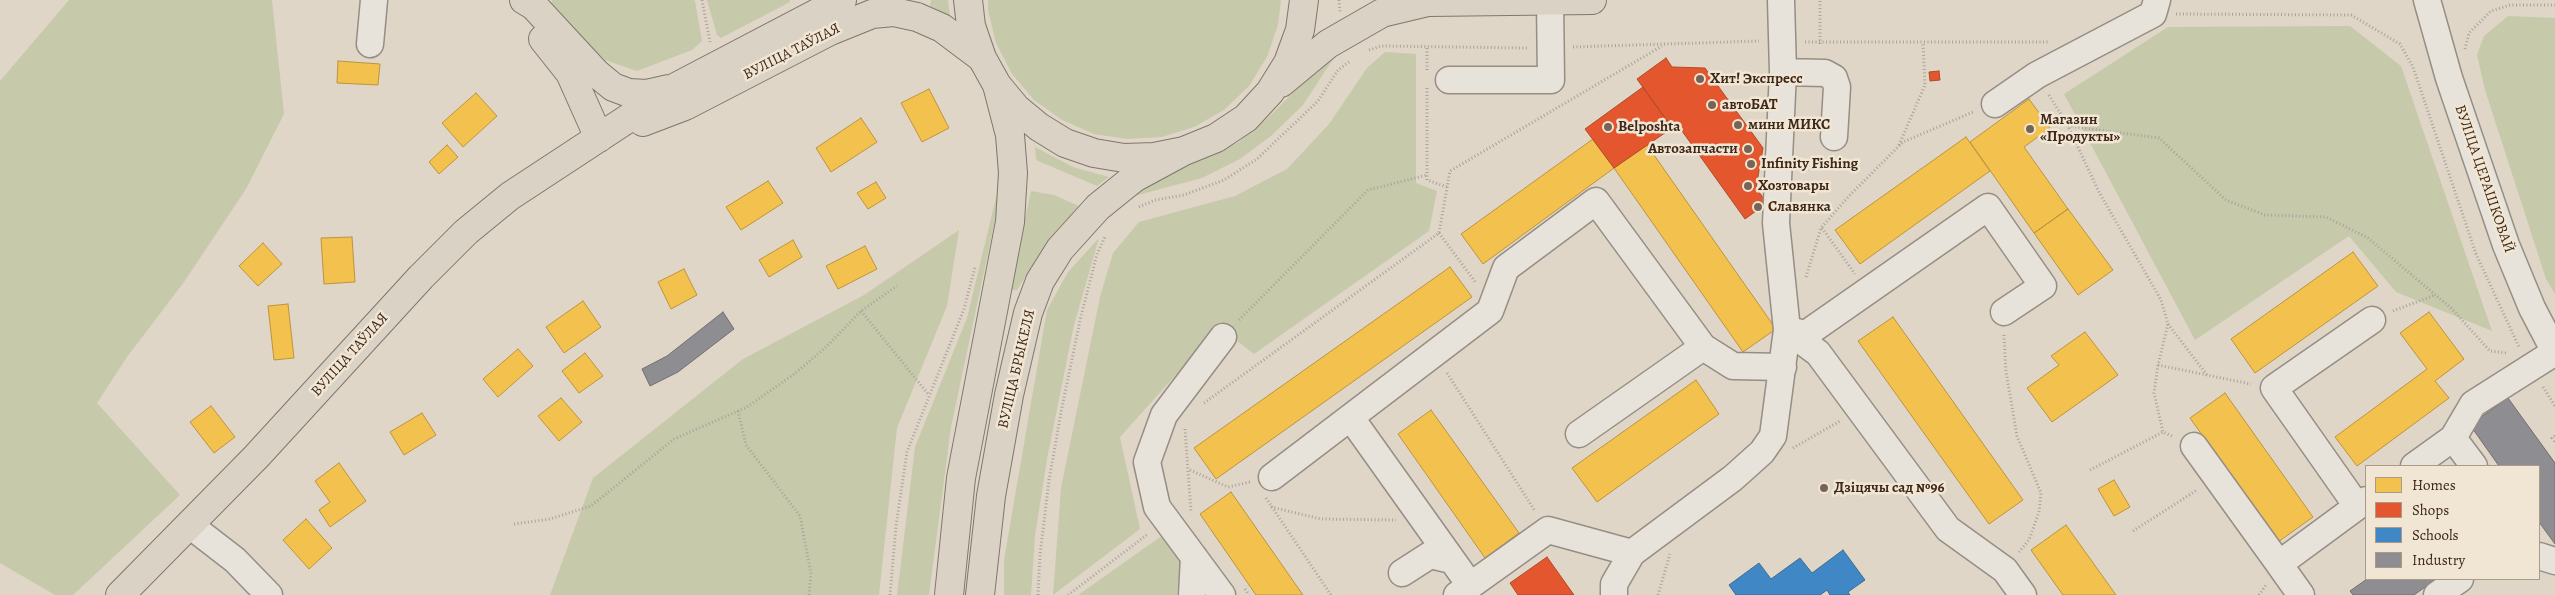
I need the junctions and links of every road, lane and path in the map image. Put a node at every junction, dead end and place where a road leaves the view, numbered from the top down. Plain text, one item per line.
1 (374, 0) edge
2 (505, 0) edge
3 (524, 0) edge
4 (702, 0) edge
5 (842, 0) edge
6 (968, 0) edge
7 (1304, 0) edge
8 (1592, 0) edge
9 (1781, 0) edge
10 (1820, 0) edge
11 (2427, 0) edge
12 (1550, 1) junction
13 (2555, 5) edge
14 (2155, 7) edge
15 (1923, 43) dead end
16 (370, 44) dead end
17 (711, 44) dead end
18 (1820, 44) dead end
19 (1663, 46) dead end
20 (1361, 53) dead end
21 (2466, 57) dead end
22 (982, 58) junction
23 (1353, 59) dead end
24 (1783, 72) junction
25 (2038, 75) junction
26 (1434, 81) junction
27 (997, 84) junction
28 (676, 87) junction
29 (1270, 92) junction
30 (1995, 104) joint
31 (2068, 126) junction
32 (1834, 137) dead end
33 (599, 138) junction
34 (1898, 148) junction
35 (1184, 151) junction
36 (1427, 175) junction
37 (1447, 187) junction
38 (1133, 210) dead end
39 (1821, 228) junction
40 (1110, 229) dead end
41 (1439, 233) junction
42 (1805, 281) dead end
43 (1875, 285) junction
44 (897, 286) dead end
45 (2435, 295) junction
46 (1492, 305) junction
47 (964, 309) dead end
48 (861, 311) junction
49 (2004, 312) joint
50 (2372, 320) joint
51 (2168, 324) junction
52 (1787, 330) junction
53 (1223, 337) joint
54 (1703, 347) junction
55 (2555, 352) edge
56 (1435, 354) junction
57 (2528, 362) junction
58 (2158, 365) junction
59 (1783, 367) junction
60 (2207, 375) junction
61 (2274, 388) junction
62 (928, 395) junction
63 (1200, 406) dead end
64 (738, 411) junction
65 (1351, 418) junction
66 (1185, 426) dead end
67 (2163, 432) junction
68 (1579, 434) dead end
69 (2555, 436) edge
70 (2453, 438) junction
71 (2555, 442) edge
72 (2194, 446) joint
73 (2415, 465) edge
74 (2473, 465) edge
75 (1190, 470) junction
76 (2090, 470) dead end
77 (2216, 478) junction
78 (1263, 479) junction
79 (2362, 503) edge
80 (1272, 507) junction
81 (1191, 511) dead end
82 (1167, 520) junction
83 (1424, 521) junction
84 (514, 524) dead end
85 (191, 526) junction
86 (1548, 530) junction
87 (2133, 531) dead end
88 (1671, 551) dead end
89 (1632, 553) junction
90 (2540, 556) edge
91 (1194, 557) junction
92 (1452, 560) junction
93 (2555, 561) edge
94 (2279, 564) junction
95 (2005, 570) junction
96 (1402, 573) dead end
97 (2459, 580) edge
98 (1463, 590) edge
99 (120, 595) edge
100 (269, 595) edge
101 (809, 595) edge
102 (890, 595) edge
103 (949, 595) edge
104 (980, 595) edge
105 (1038, 595) edge
106 (1068, 595) edge
107 (1192, 595) edge
108 (1222, 595) edge
109 (1331, 595) edge
110 (1614, 595) edge
111 (1658, 595) edge
112 (2023, 595) edge
113 (2301, 595) edge
114 (2437, 595) edge

1 - 16 street
2 - 33 main road
3 - 28 main road
4 - 17 path
5 - 28 main road, ВУЛІЦА ТАЎЛАЯ
6 - 22 main road
7 - 29 main road
8 - 12 main road
9 - 24 street
10 - 18 path
11 - 55 street, ВУЛІЦА ЦЕРАШКОВАЙ
12 - 26 street
12 - 29 main road
13 - 21 path
14 - 25 street
14 - 57 path
15 - 34 path
19 - 37 path
20 - 26 path
22 - 27 main road
22 - 33 main road, ВУЛІЦА ТАЎЛАЯ
23 - 38 path
24 - 32 street
24 - 52 street
25 - 30 street
25 - 31 path
26 - 36 path
27 - 35 main road
27 - 103 main road
28 - 33 main road, ВУЛІЦА ТАЎЛАЯ
29 - 35 main road
30 - 34 path
31 - 45 path
31 - 51 path
33 - 85 main road, ВУЛІЦА ТАЎЛАЯ
34 - 39 path
35 - 104 main road, ВУЛІЦА БРЫКЕЛЯ
36 - 37 path
36 - 53 path
37 - 41 path
39 - 42 path
39 - 43 path
40 - 105 path
41 - 46 path
41 - 63 path
43 - 49 street
43 - 52 street
44 - 48 path
45 - 50 path
45 - 57 path
46 - 54 street
46 - 56 street
47 - 62 path
48 - 62 path
48 - 64 path
49 - 95 path
50 - 61 street
51 - 58 path
51 - 60 path
52 - 59 street
52 - 95 street
53 - 82 street
54 - 59 street
54 - 68 street
55 - 57 street
56 - 65 street
56 - 86 path
57 - 70 street
58 - 60 path
58 - 67 path
59 - 89 street
60 - 61 path
61 - 79 street
62 - 102 path
64 - 84 path
64 - 101 path
65 - 78 street
65 - 83 street
66 - 75 path
67 - 72 path
67 - 76 path
69 - 71 path
70 - 73 street
70 - 74 street
72 - 77 street
75 - 78 path
75 - 81 path
77 - 87 path
77 - 94 street
78 - 80 path
79 - 94 street
80 - 83 path
80 - 109 path
82 - 91 street
82 - 106 path
83 - 92 street
85 - 99 main road, ВУЛІЦА ТАЎЛАЯ
85 - 100 street
86 - 89 street
86 - 98 street
88 - 111 path
89 - 110 street
90 - 93 street
91 - 107 street
91 - 108 street
92 - 96 street
92 - 98 street
94 - 113 street
95 - 112 street
97 - 114 street

